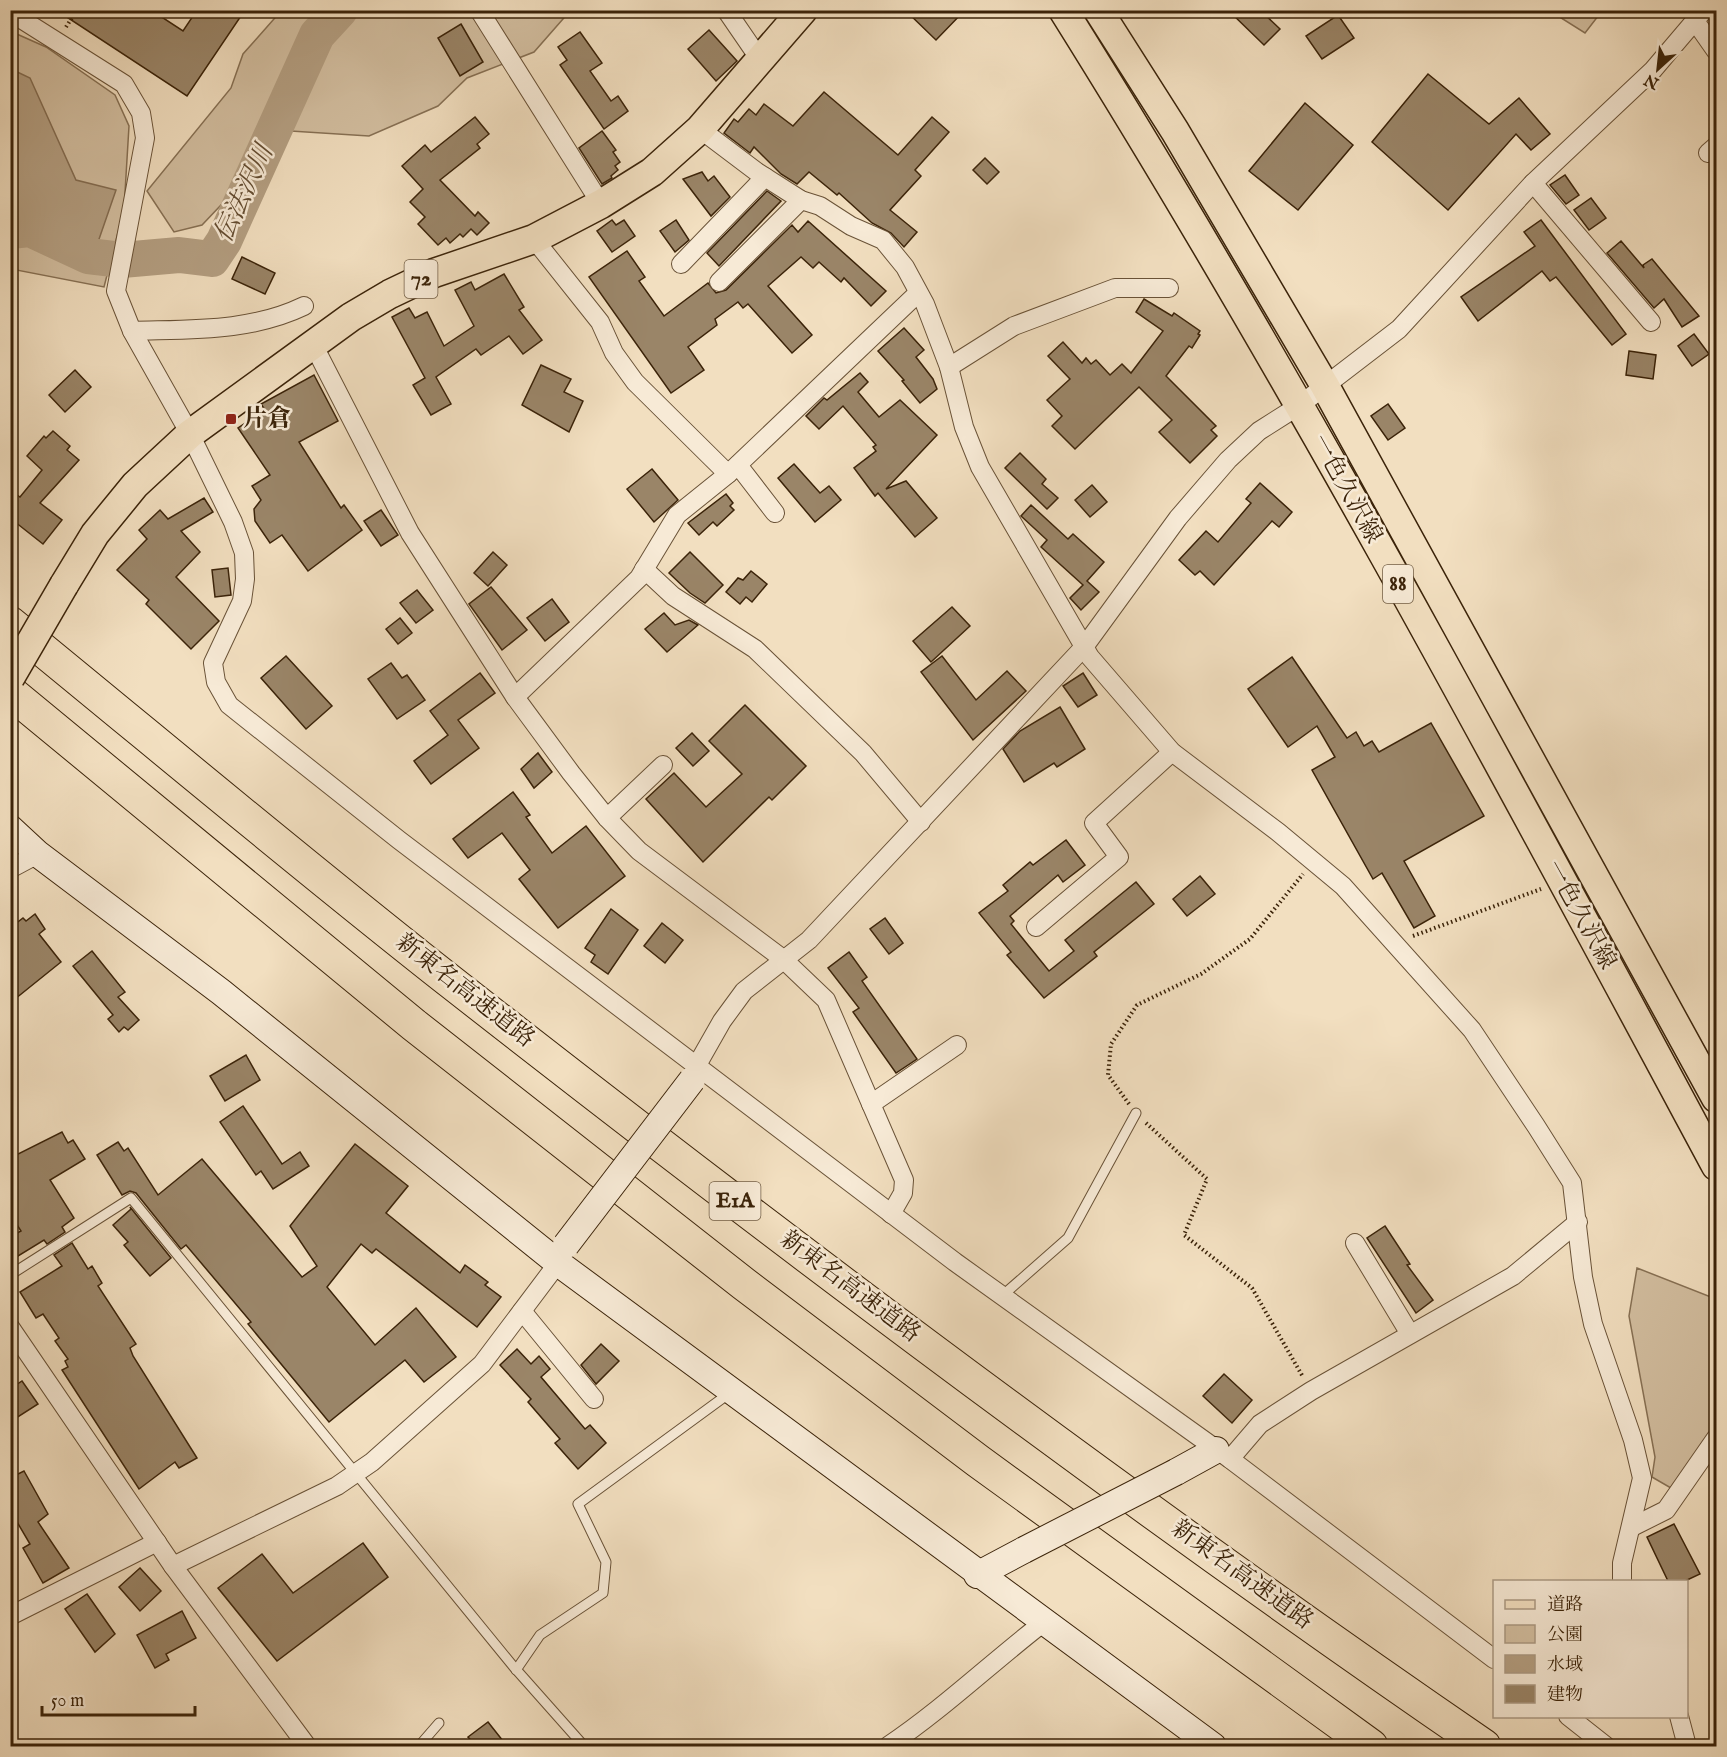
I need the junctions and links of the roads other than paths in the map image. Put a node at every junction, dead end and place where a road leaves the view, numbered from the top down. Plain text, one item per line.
1 (479, 10) edge
2 (726, 10) edge
3 (803, 10) edge
4 (1062, 10) edge
5 (1098, 10) edge
6 (10, 12) edge
7 (1700, 16) edge
8 (1716, 51) edge
9 (761, 61) junction
10 (699, 129) junction
11 (765, 177) junction
12 (1533, 183) junction
13 (801, 200) junction
14 (601, 204) junction
15 (534, 239) junction
16 (681, 264) dead end
17 (719, 282) dead end
18 (1169, 288) dead end
19 (918, 293) junction
20 (304, 306) dead end
21 (1651, 322) dead end
22 (132, 331) junction
23 (313, 344) junction
24 (949, 367) junction
25 (1325, 386) junction
26 (1300, 405) junction
27 (190, 434) junction
28 (733, 470) junction
29 (775, 513) dead end
30 (644, 569) junction
31 (10, 623) edge
32 (1084, 647) junction
33 (10, 678) edge
34 (10, 692) edge
35 (515, 697) junction
36 (1172, 752) junction
37 (663, 765) dead end
38 (607, 818) junction
39 (921, 822) junction
40 (10, 828) edge
41 (38, 854) junction
42 (10, 869) edge
43 (1036, 927) dead end
44 (783, 959) junction
45 (957, 1045) dead end
46 (694, 1073) junction
47 (1714, 1088) edge
48 (871, 1104) junction
49 (1136, 1113) road end
50 (1716, 1166) edge
51 (891, 1214) junction
52 (1578, 1222) junction
53 (1355, 1243) dead end
54 (562, 1254) junction
55 (10, 1275) edge
56 (1002, 1296) junction
57 (522, 1311) junction
58 (10, 1327) edge
59 (1410, 1334) junction
60 (732, 1392) junction
61 (594, 1399) dead end
62 (1716, 1438) edge
63 (1223, 1455) junction
64 (357, 1472) junction
65 (1632, 1527) junction
66 (157, 1542) junction
67 (173, 1566) junction
68 (977, 1575) junction
69 (1622, 1580) edge
70 (10, 1616) edge
71 (1044, 1622) junction
72 (1493, 1658) edge
73 (516, 1670) junction
74 (1571, 1718) edge
75 (1680, 1718) edge
76 (439, 1723) dead end
77 (307, 1746) edge
78 (419, 1746) edge
79 (584, 1746) edge
80 (888, 1746) edge
81 (1213, 1746) edge
82 (1371, 1746) edge
83 (1484, 1746) edge
84 (1606, 1746) edge
85 (1687, 1746) edge

1 - 14 street
2 - 9 street
3 - 9 main road, 72
4 - 26 main road, 一色久沢線 / 88
5 - 25 main road, 一色久沢線 / 88
6 - 22 street
7 - 8 street
7 - 12 street
9 - 10 main road, 72
10 - 11 street
10 - 14 main road, 72
11 - 13 street
11 - 16 street
12 - 21 street
12 - 25 street
13 - 17 street
13 - 19 street
14 - 15 main road, 72
15 - 23 main road, 72
15 - 28 street
18 - 24 street
19 - 24 street
19 - 28 street
20 - 22 street
22 - 27 street
23 - 27 main road, 72
23 - 35 street
24 - 32 street
25 - 26 street
25 - 47 main road, 一色久沢線 / 88
26 - 32 street
26 - 50 main road, 一色久沢線 / 88
27 - 33 main road, 72, bridge
27 - 46 street
28 - 29 street
28 - 30 street
30 - 35 street
30 - 39 street
31 - 83 highway, 新東名高速道路 / E1A
32 - 36 street
32 - 39 street
34 - 82 highway, E1A
35 - 38 street
36 - 43 street
36 - 52 street
37 - 38 street
38 - 44 street
39 - 44 street
40 - 41 street
41 - 42 street
41 - 54 street
44 - 46 street
44 - 48 street
45 - 48 street
46 - 51 street
46 - 54 street, bridge
48 - 51 street
49 - 56 lane
51 - 56 street
52 - 59 street
52 - 65 street
53 - 59 street
54 - 57 street
54 - 60 street
55 - 64 lane
56 - 63 street
57 - 61 street
57 - 64 street
58 - 66 street
59 - 63 street
60 - 68 street
60 - 73 lane
62 - 65 street
63 - 68 street, bridge
63 - 72 street
64 - 67 street
64 - 73 lane
65 - 69 street
66 - 67 street
66 - 70 street
67 - 77 street
68 - 71 street
71 - 80 street
71 - 81 street
73 - 79 lane
74 - 84 street
75 - 85 street
76 - 78 lane

